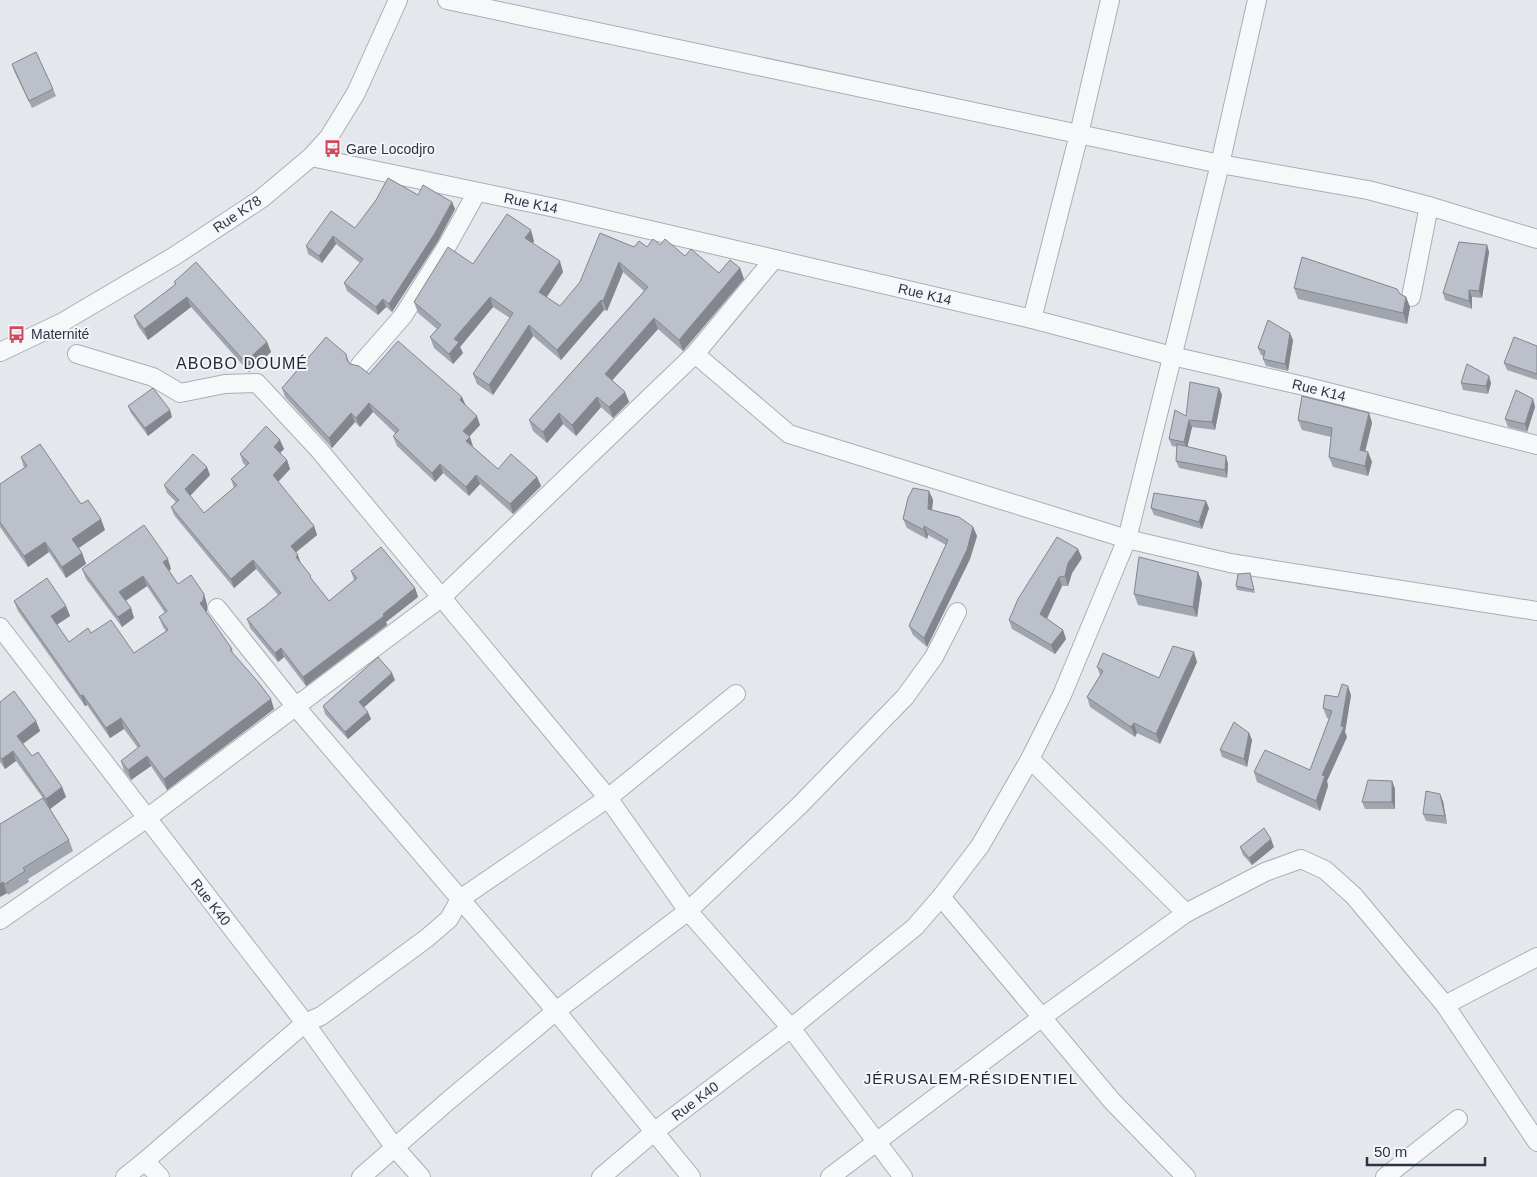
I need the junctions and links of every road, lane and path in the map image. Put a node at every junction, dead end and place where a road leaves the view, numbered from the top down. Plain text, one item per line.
1 (398, 0) edge
2 (447, 0) edge
3 (1110, 0) edge
4 (1257, 0) edge
5 (1079, 134) junction
6 (311, 157) junction
7 (1220, 164) junction
8 (477, 192) junction
9 (1429, 206) junction
10 (1537, 239) edge
11 (774, 259) junction
12 (1411, 297) dead end
13 (1032, 319) junction
14 (0, 352) edge
15 (77, 354) dead end
16 (696, 354) junction
17 (1172, 356) junction
18 (360, 365) edge
19 (1537, 445) edge
20 (1127, 539) junction
21 (442, 597) junction
22 (217, 608) dead end
23 (1537, 611) edge
24 (956, 612) dead end
25 (0, 627) edge
26 (736, 694) dead end
27 (296, 707) junction
28 (1030, 759) junction
29 (608, 798) junction
30 (147, 818) junction
31 (942, 897) junction
32 (460, 899) junction
33 (688, 911) junction
34 (1186, 912) junction
35 (0, 920) edge
36 (1537, 957) edge
37 (1445, 1005) junction
38 (556, 1011) junction
39 (1041, 1018) junction
40 (305, 1023) junction
41 (791, 1028) junction
42 (1458, 1119) dead end
43 (654, 1132) junction
44 (877, 1142) junction
45 (1537, 1142) edge
46 (395, 1148) junction
47 (145, 1160) junction
48 (125, 1177) edge
49 (160, 1177) edge
50 (361, 1177) edge
51 (421, 1177) edge
52 (601, 1177) edge
53 (691, 1177) edge
54 (830, 1177) edge
55 (903, 1177) edge
56 (1186, 1177) edge
57 (1385, 1177) edge

1 - 6 street, Rue K78
2 - 5 street
3 - 5 street
4 - 7 street, Rue K40
5 - 7 street
5 - 13 street
6 - 8 street, Rue K14
6 - 14 street, Rue K78
7 - 9 street
7 - 17 street, Rue K40
8 - 11 street, Rue K14
8 - 18 street
9 - 10 street
9 - 12 street
11 - 13 street, Rue K14
11 - 16 street
13 - 17 street, Rue K14
15 - 21 street
16 - 20 street
16 - 21 street
17 - 19 street, Rue K14
17 - 20 street, Rue K40
20 - 23 street
20 - 28 street, Rue K40
21 - 27 street
21 - 29 street
22 - 27 street
24 - 33 street
25 - 30 street, Rue K40
26 - 29 street
27 - 30 street
27 - 32 street
28 - 31 street, Rue K40
28 - 34 street
29 - 32 street
29 - 33 street
30 - 35 street
30 - 40 street, Rue K40
31 - 39 street
31 - 41 street, Rue K40
32 - 38 street
32 - 40 street
33 - 38 street
33 - 41 street
34 - 37 street
34 - 39 street
36 - 37 street
37 - 45 street
38 - 43 street
38 - 46 street
39 - 44 street
39 - 56 street
40 - 46 street, Rue K40
40 - 47 street
41 - 43 street, Rue K40
41 - 44 street
42 - 57 street
43 - 52 street, Rue K40
43 - 53 street
44 - 54 street
44 - 55 street
46 - 50 street
46 - 51 street, Rue K40
47 - 48 street
47 - 49 street

